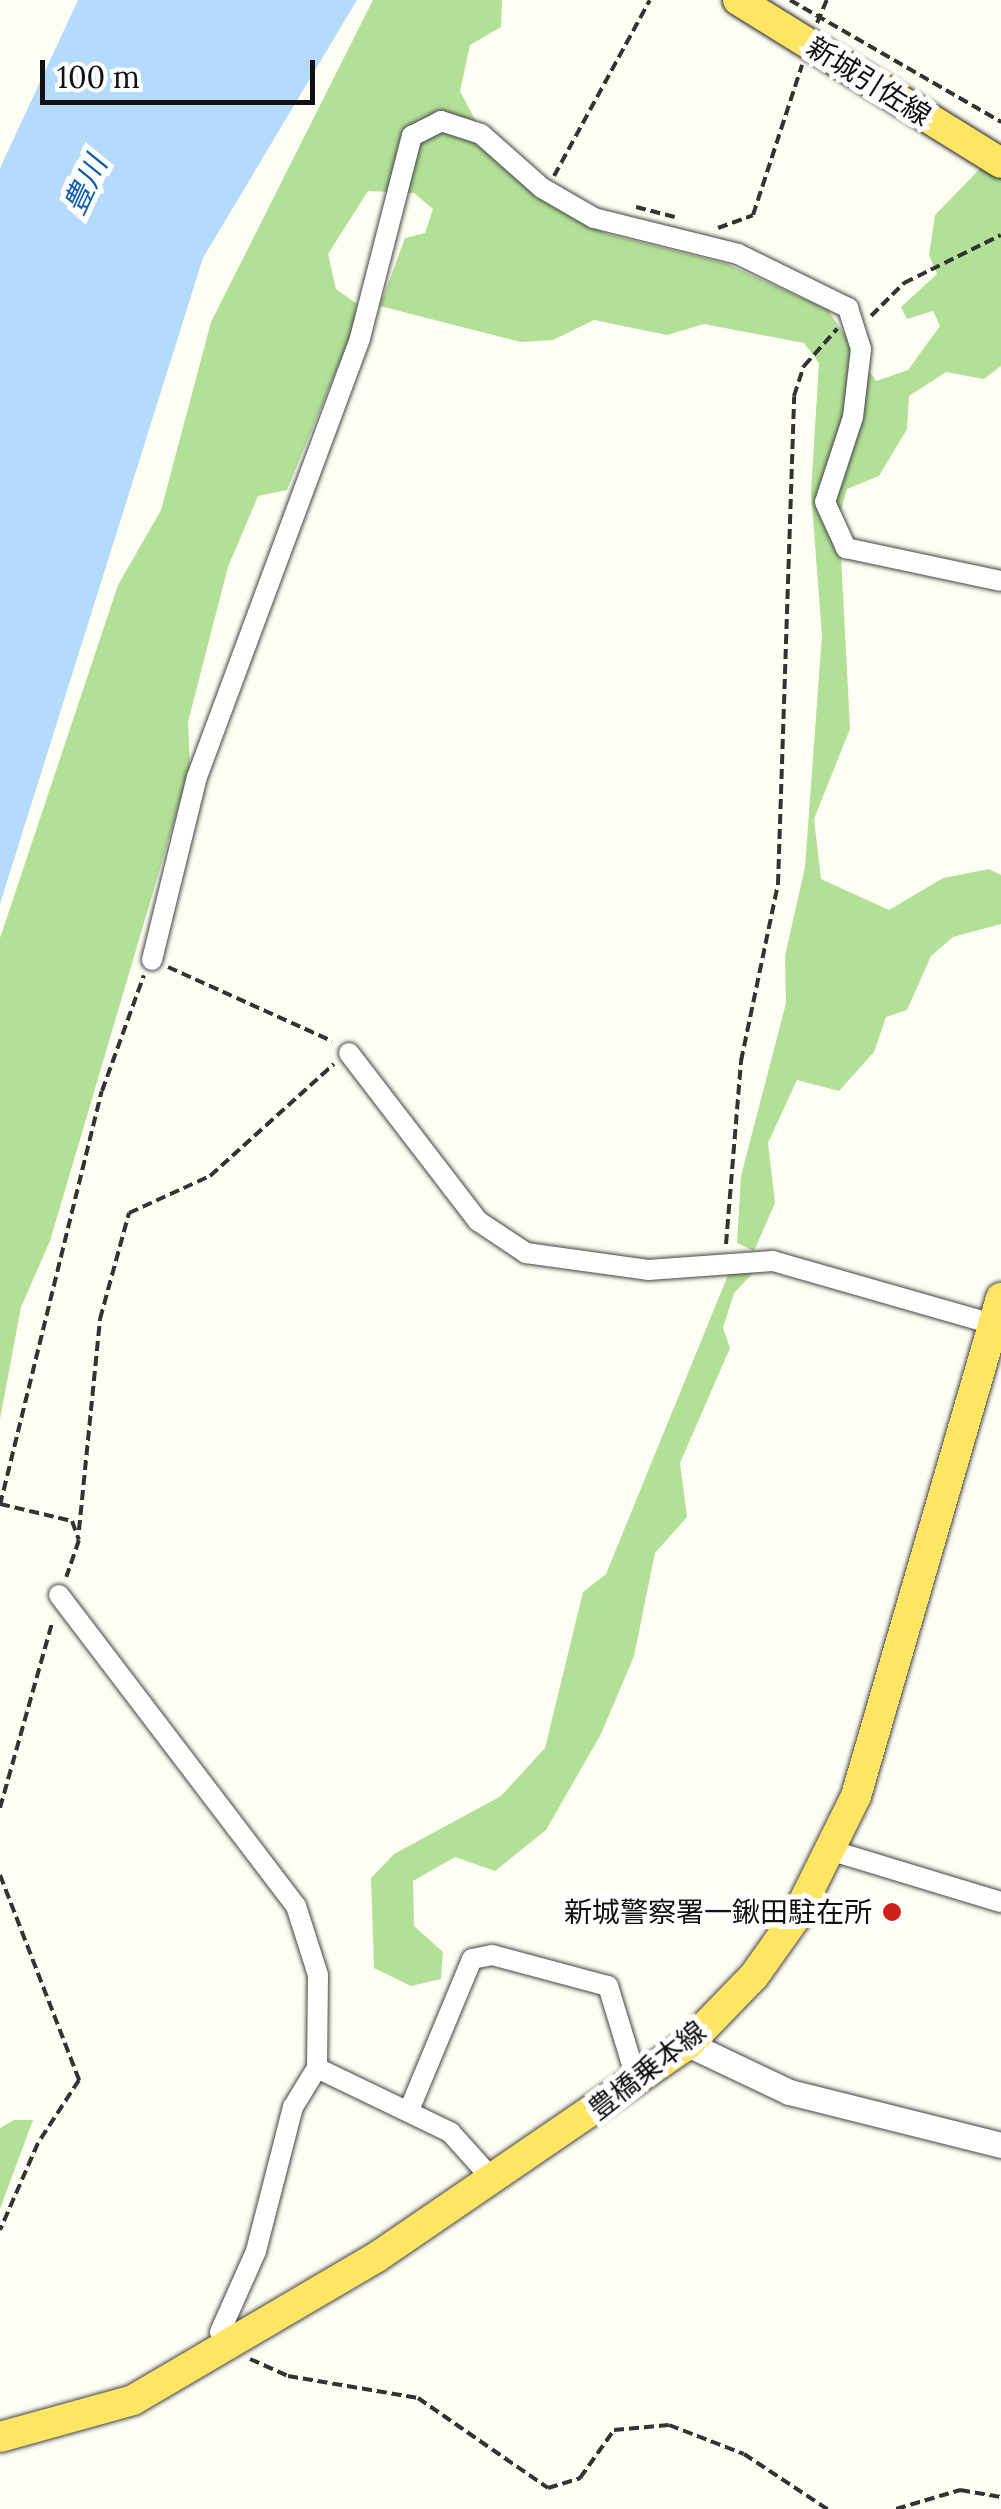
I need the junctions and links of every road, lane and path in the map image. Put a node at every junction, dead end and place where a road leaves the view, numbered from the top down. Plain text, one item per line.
1 (650, 0) edge
2 (738, 0) edge
3 (790, 0) edge
4 (827, 0) edge
5 (819, 19) junction
6 (812, 34) dead end
7 (806, 50) dead end
8 (1001, 122) edge
9 (1001, 162) edge
10 (542, 188) junction
11 (630, 206) dead end
12 (680, 218) dead end
13 (698, 224) dead end
14 (1001, 234) edge
15 (856, 320) junction
16 (1001, 581) edge
17 (152, 960) junction
18 (349, 1053) junction
19 (720, 1268) junction
20 (997, 1311) edge
21 (0, 1505) edge
22 (79, 1530) junction
23 (60, 1595) junction
24 (0, 1808) edge
25 (833, 1851) junction
26 (0, 1875) edge
27 (1001, 1902) edge
28 (688, 2044) junction
29 (316, 2068) junction
30 (637, 2082) junction
31 (410, 2108) junction
32 (1001, 2145) edge
33 (495, 2182) junction
34 (0, 2230) edge
35 (228, 2347) junction
36 (0, 2438) edge
37 (1001, 2496) edge
38 (827, 2509) edge
39 (896, 2509) edge

1 - 10 path
2 - 9 main road, 新城引佐線, bridge
3 - 5 path
4 - 5 path
5 - 6 path
5 - 8 path
7 - 13 path
10 - 15 street
10 - 17 street
11 - 12 path
14 - 15 path
15 - 16 street
15 - 19 path
17 - 18 path
17 - 21 path
18 - 19 street
18 - 22 path
19 - 20 street
20 - 25 main road, 豊橋乗本線
21 - 22 path
22 - 23 path
23 - 24 path
23 - 29 street
25 - 27 street
25 - 28 main road, 豊橋乗本線
26 - 34 path
28 - 30 main road, 豊橋乗本線
28 - 32 street
29 - 31 street
29 - 35 street
30 - 31 street
30 - 33 main road, 豊橋乗本線
31 - 33 street
33 - 35 main road, 豊橋乗本線
35 - 36 main road, 豊橋乗本線
35 - 38 path
37 - 39 path

